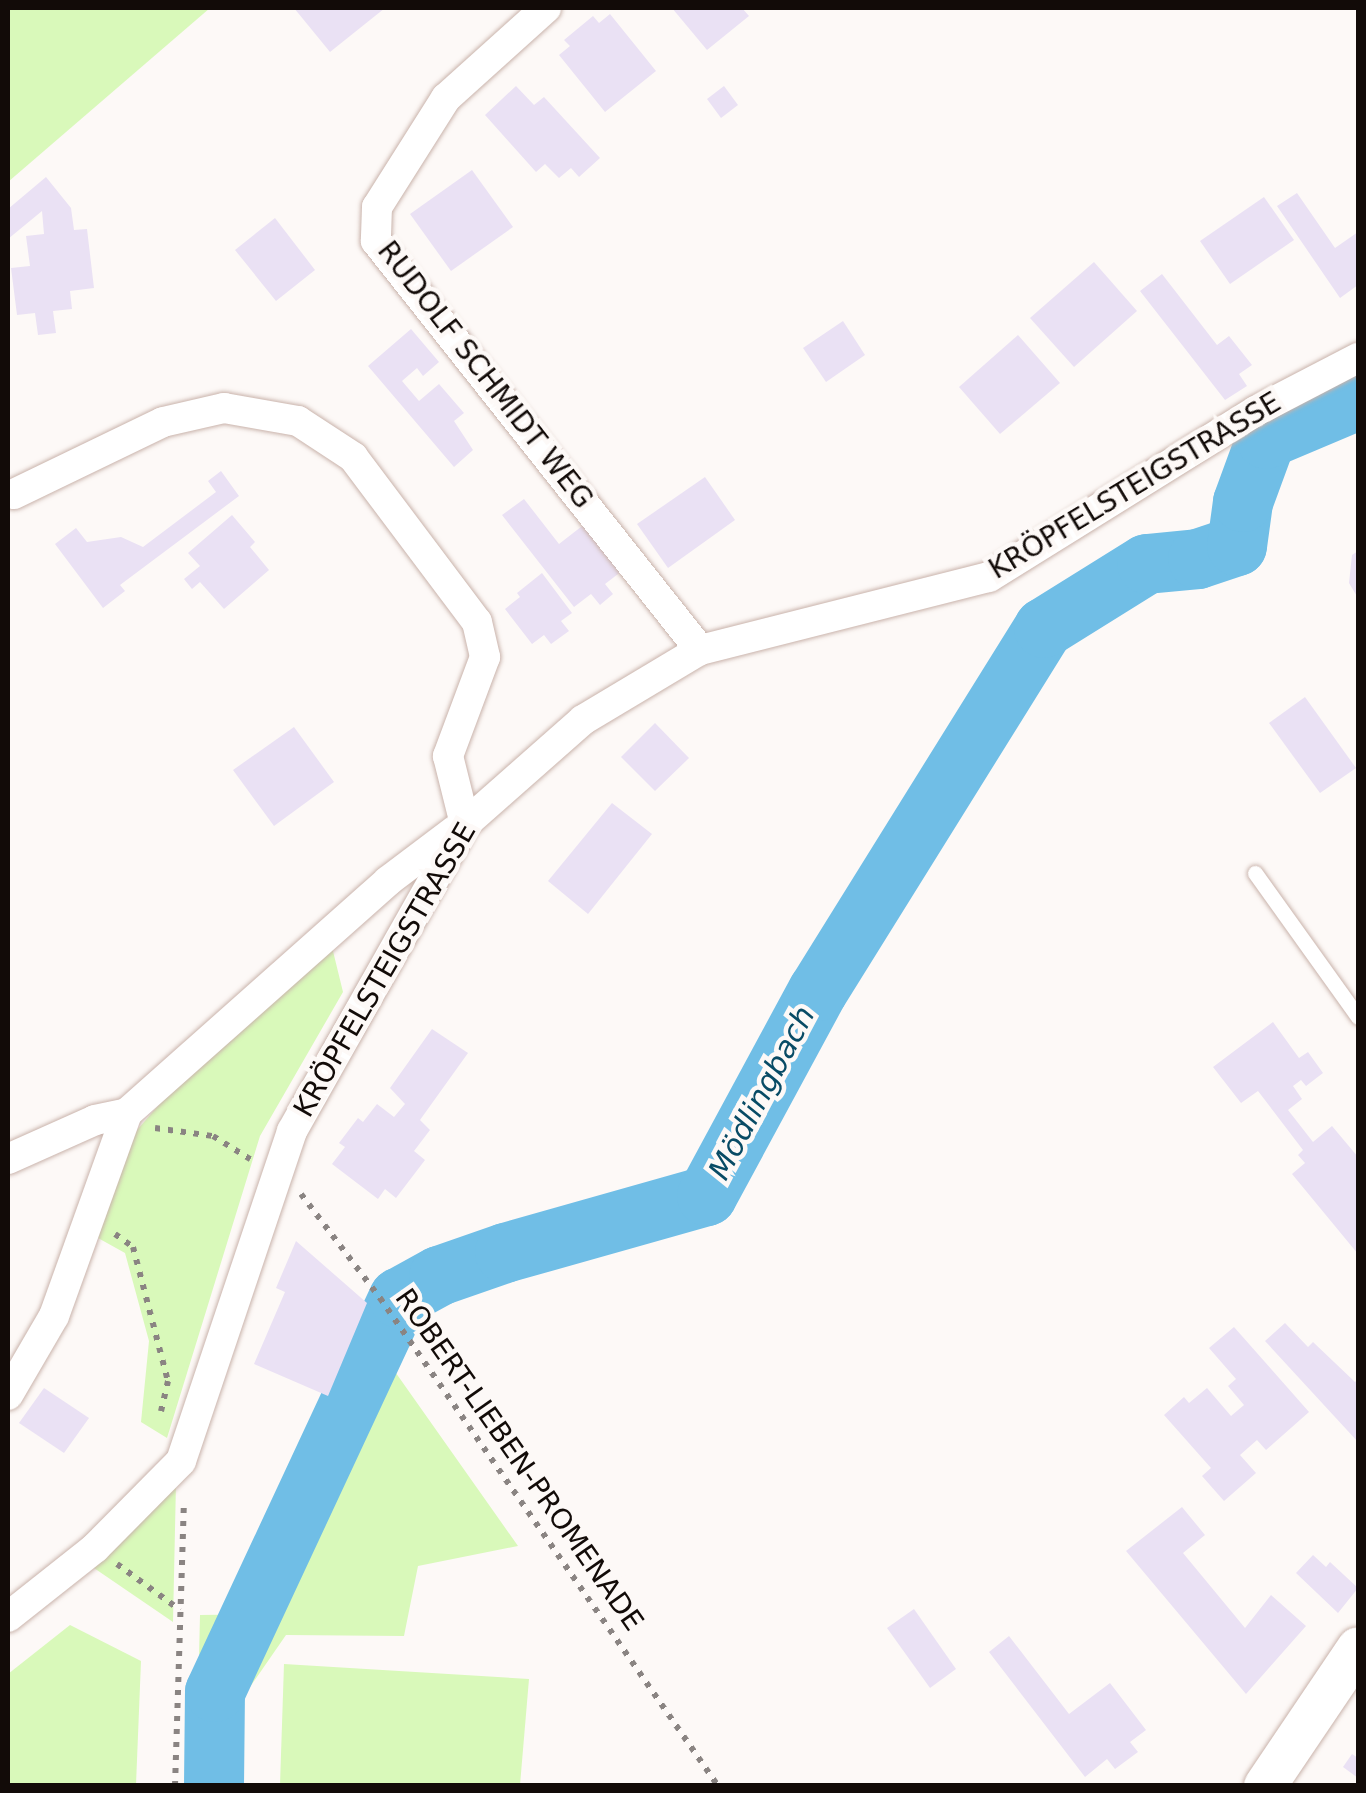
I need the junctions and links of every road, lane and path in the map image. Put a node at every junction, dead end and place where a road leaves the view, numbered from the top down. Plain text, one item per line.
1 (546, 8) edge
2 (1358, 358) edge
3 (14, 494) dead end
4 (700, 650) junction
5 (465, 824) junction
6 (1255, 873) dead end
7 (1358, 1017) edge
8 (127, 1114) junction
9 (8, 1159) edge
10 (266, 1162) junction
11 (90, 1216) junction
12 (8, 1395) edge
13 (180, 1461) junction
14 (95, 1548) junction
15 (181, 1610) junction
16 (8, 1617) edge
17 (1358, 1648) edge
18 (175, 1786) edge
19 (718, 1786) edge
20 (1265, 1786) edge

1 - 4 street, RUDOLF SCHMIDT WEG
2 - 4 street, KRÖPFELSTEIGSTRASSE
3 - 5 street
4 - 5 street, KRÖPFELSTEIGSTRASSE
5 - 8 street
5 - 10 street, KRÖPFELSTEIGSTRASSE
6 - 7 lane
8 - 9 street
8 - 10 path
8 - 11 street
10 - 13 street, KRÖPFELSTEIGSTRASSE
10 - 19 path, ROBERT-LIEBEN-PROMENADE
11 - 12 street
11 - 13 path
13 - 14 street, KRÖPFELSTEIGSTRASSE
13 - 15 path
14 - 15 path
14 - 16 street, KRÖPFELSTEIGSTRASSE
15 - 18 path
17 - 20 main road

